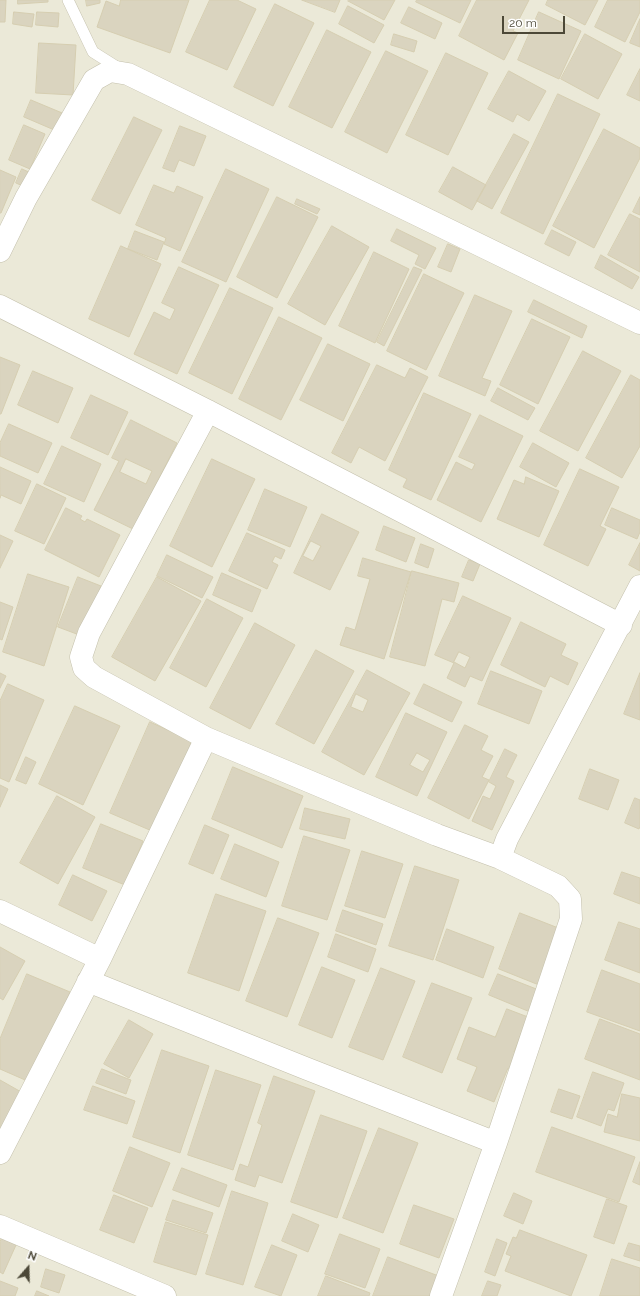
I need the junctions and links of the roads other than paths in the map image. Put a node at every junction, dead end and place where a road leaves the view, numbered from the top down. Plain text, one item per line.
1 (68, 0) edge
2 (128, 74) junction
3 (0, 251) edge
4 (0, 306) edge
5 (640, 323) edge
6 (208, 411) junction
7 (640, 586) edge
8 (621, 625) junction
9 (206, 738) junction
10 (500, 858) junction
11 (0, 911) edge
12 (100, 959) junction
13 (88, 981) junction
14 (496, 1143) junction
15 (0, 1153) edge
16 (0, 1226) edge
17 (156, 1294) edge
18 (441, 1296) edge

1 - 2 lane
2 - 3 street
2 - 5 street
4 - 6 street
6 - 8 street
6 - 9 street
7 - 8 street
8 - 10 street
9 - 10 street
9 - 12 street
10 - 14 street
11 - 12 street
12 - 13 street
13 - 14 street
13 - 15 street
14 - 18 street
16 - 17 street

